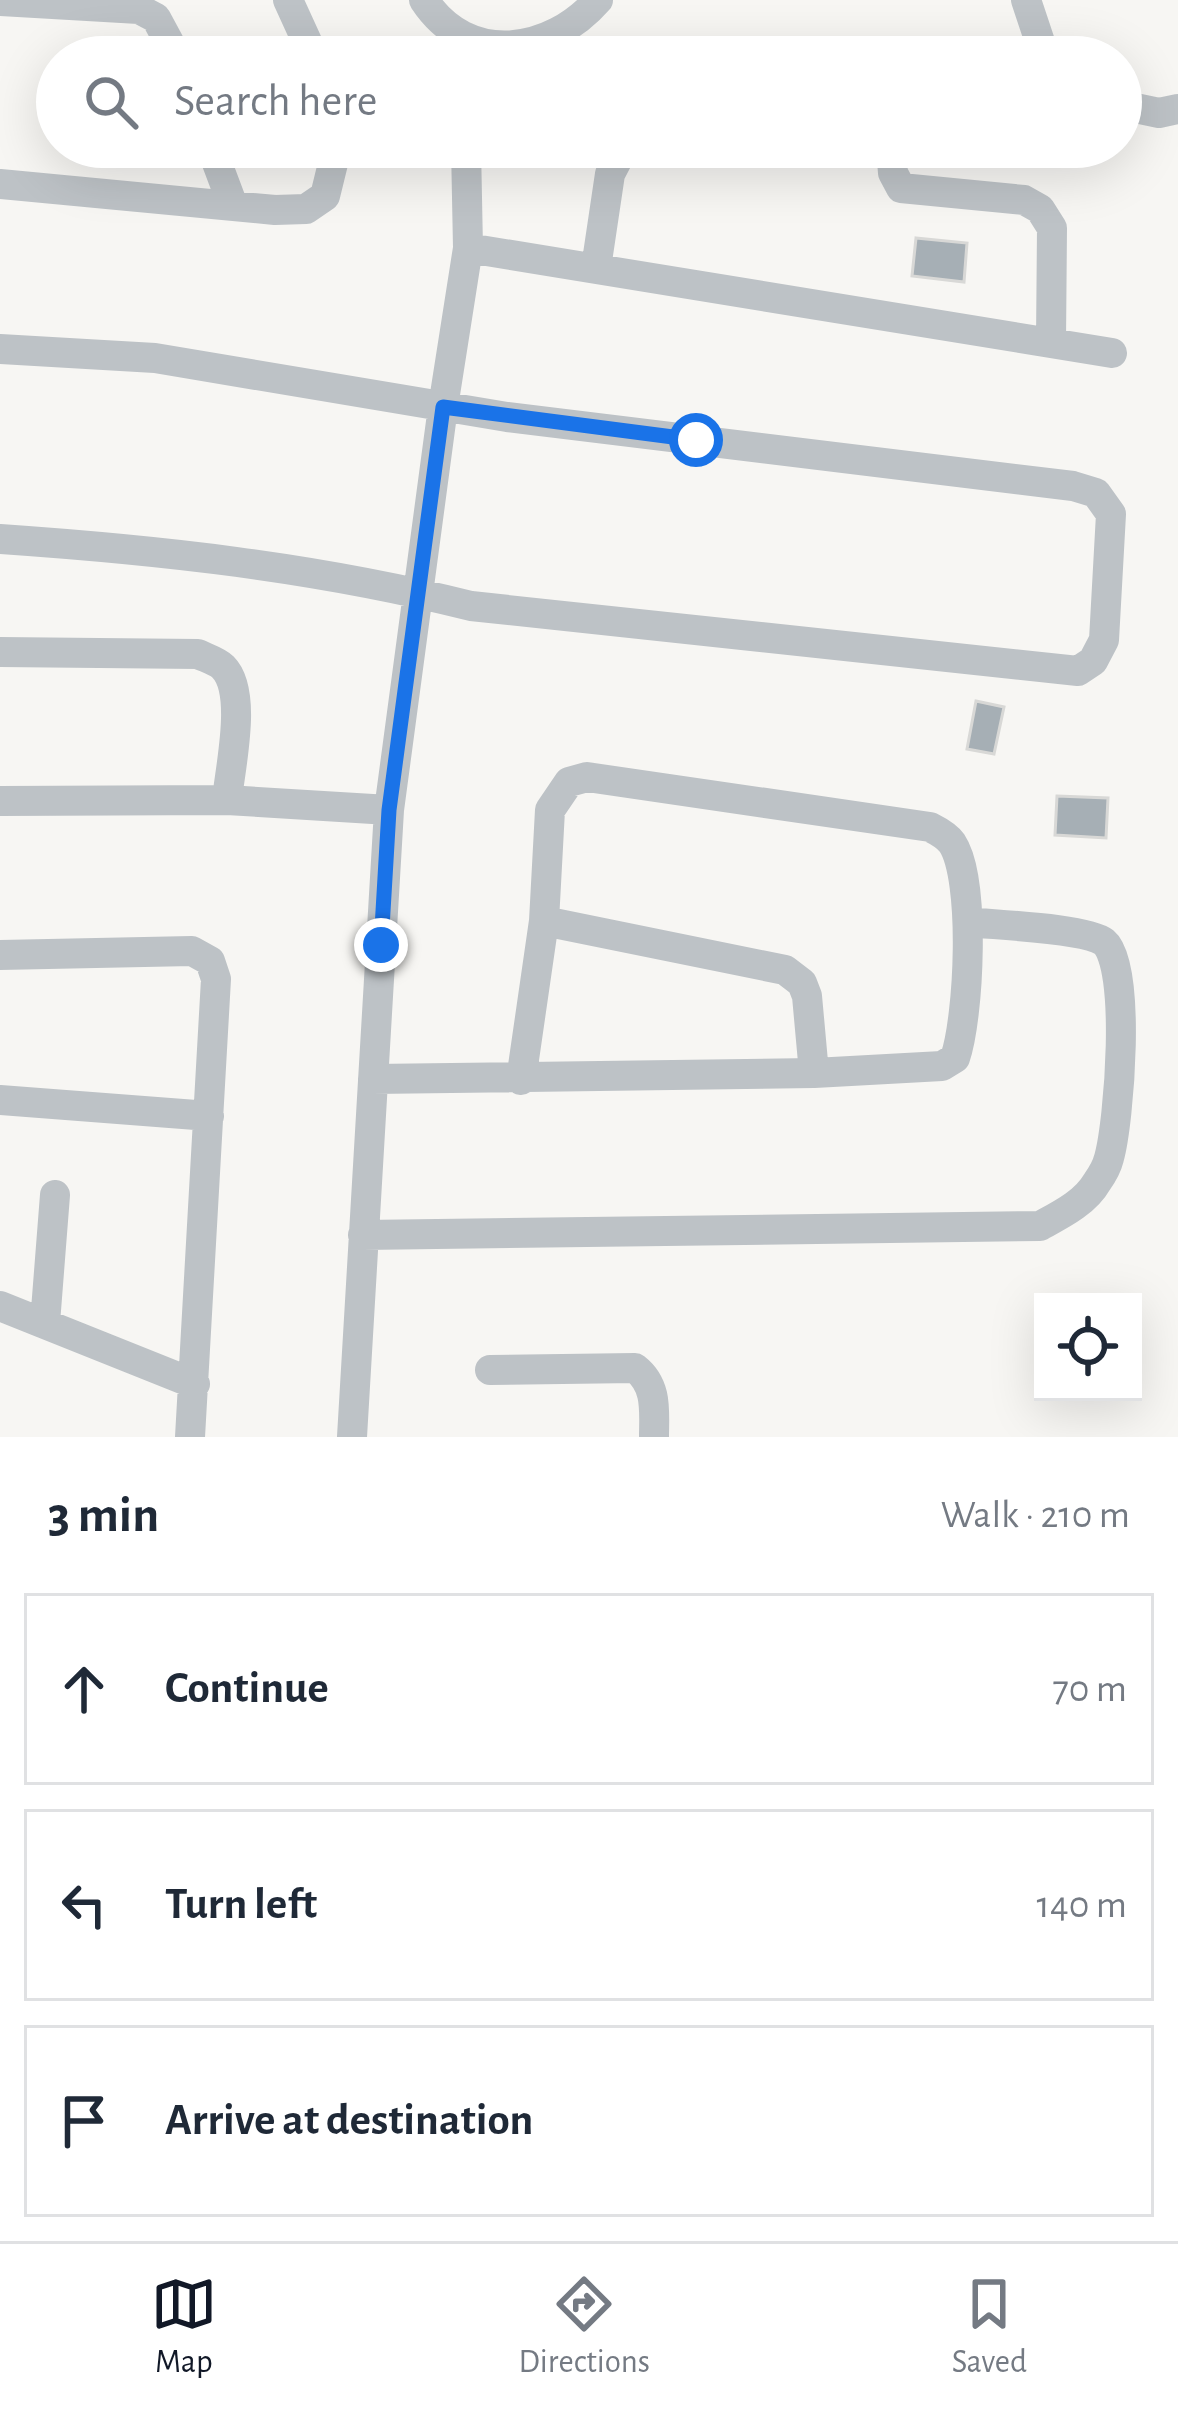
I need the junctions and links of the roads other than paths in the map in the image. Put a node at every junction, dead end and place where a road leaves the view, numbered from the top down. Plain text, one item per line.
1 (288, 0) edge
2 (424, 0) edge
3 (598, 0) edge
4 (1026, 0) edge
5 (0, 1) edge
6 (166, 36) edge
7 (304, 36) edge
8 (448, 36) edge
9 (555, 36) edge
10 (1038, 36) edge
11 (1142, 109) edge
12 (1178, 109) edge
13 (219, 168) edge
14 (334, 168) edge
15 (467, 168) edge
16 (613, 168) edge
17 (893, 168) edge
18 (0, 184) edge
19 (232, 203) junction
20 (468, 248) junction
21 (596, 268) junction
22 (1051, 342) junction
23 (0, 349) edge
24 (1112, 352) dead end
25 (443, 407) junction
26 (0, 539) edge
27 (418, 593) junction
28 (0, 652) edge
29 (227, 800) junction
30 (0, 801) edge
31 (389, 810) junction
32 (544, 921) junction
33 (968, 922) junction
34 (0, 955) edge
35 (814, 1073) junction
36 (373, 1079) junction
37 (521, 1080) junction
38 (0, 1100) edge
39 (209, 1116) junction
40 (55, 1195) dead end
41 (363, 1235) junction
42 (0, 1306) edge
43 (45, 1323) junction
44 (490, 1370) dead end
45 (196, 1384) junction
46 (190, 1437) edge
47 (352, 1437) edge
48 (654, 1437) edge

1 - 7 street
2 - 8 street
3 - 9 street
4 - 10 street
5 - 6 street
11 - 12 street
13 - 19 street
14 - 19 street
15 - 20 street
16 - 21 street
17 - 22 street
18 - 19 street
20 - 21 street
20 - 25 street
21 - 22 street
22 - 24 street
23 - 25 street
25 - 27 street
25 - 27 street
26 - 27 street
27 - 31 street
28 - 29 street
29 - 30 street
29 - 31 street
31 - 36 street
32 - 33 street
32 - 35 street
32 - 37 street
33 - 35 street
33 - 41 street
34 - 39 street
35 - 37 street
36 - 37 street
36 - 41 street
38 - 39 street
39 - 45 street
40 - 43 street
41 - 47 street
42 - 43 street
43 - 45 street
44 - 48 street
45 - 46 street

